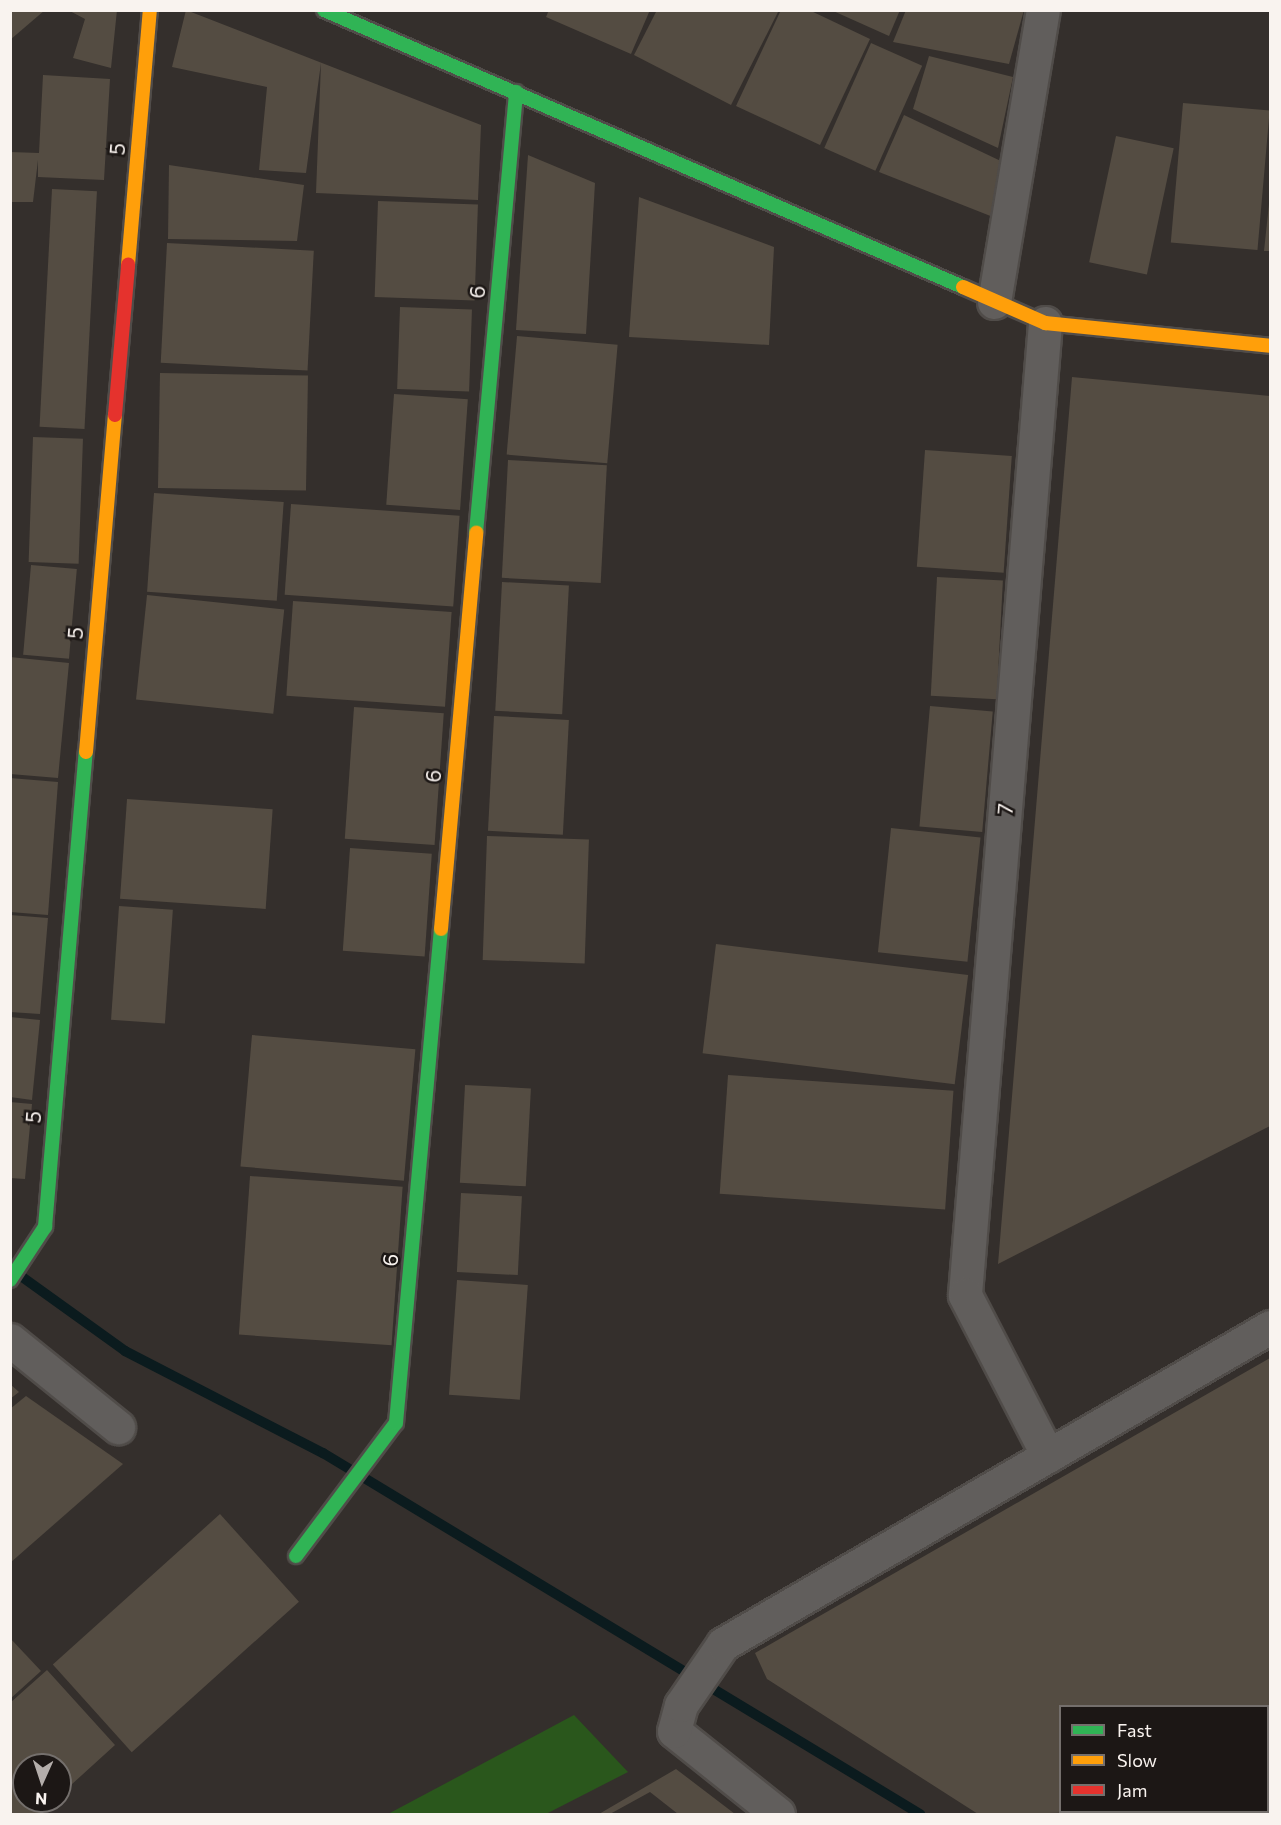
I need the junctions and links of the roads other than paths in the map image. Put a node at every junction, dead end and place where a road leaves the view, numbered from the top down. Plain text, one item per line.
1 (150, 10) edge
2 (324, 10) edge
3 (1043, 10) edge
4 (516, 92) junction
5 (994, 302) junction
6 (1045, 323) junction
7 (1270, 346) edge
8 (10, 1280) edge
9 (1270, 1327) edge
10 (10, 1340) edge
11 (118, 1427) dead end
12 (1048, 1456) junction
13 (296, 1556) dead end
14 (778, 1815) edge

1 - 8 street, 5
2 - 4 street
3 - 5 street
4 - 5 street
4 - 13 street, 6
5 - 6 street
6 - 7 street
6 - 12 street, 7
9 - 12 street
10 - 11 street
12 - 14 street

